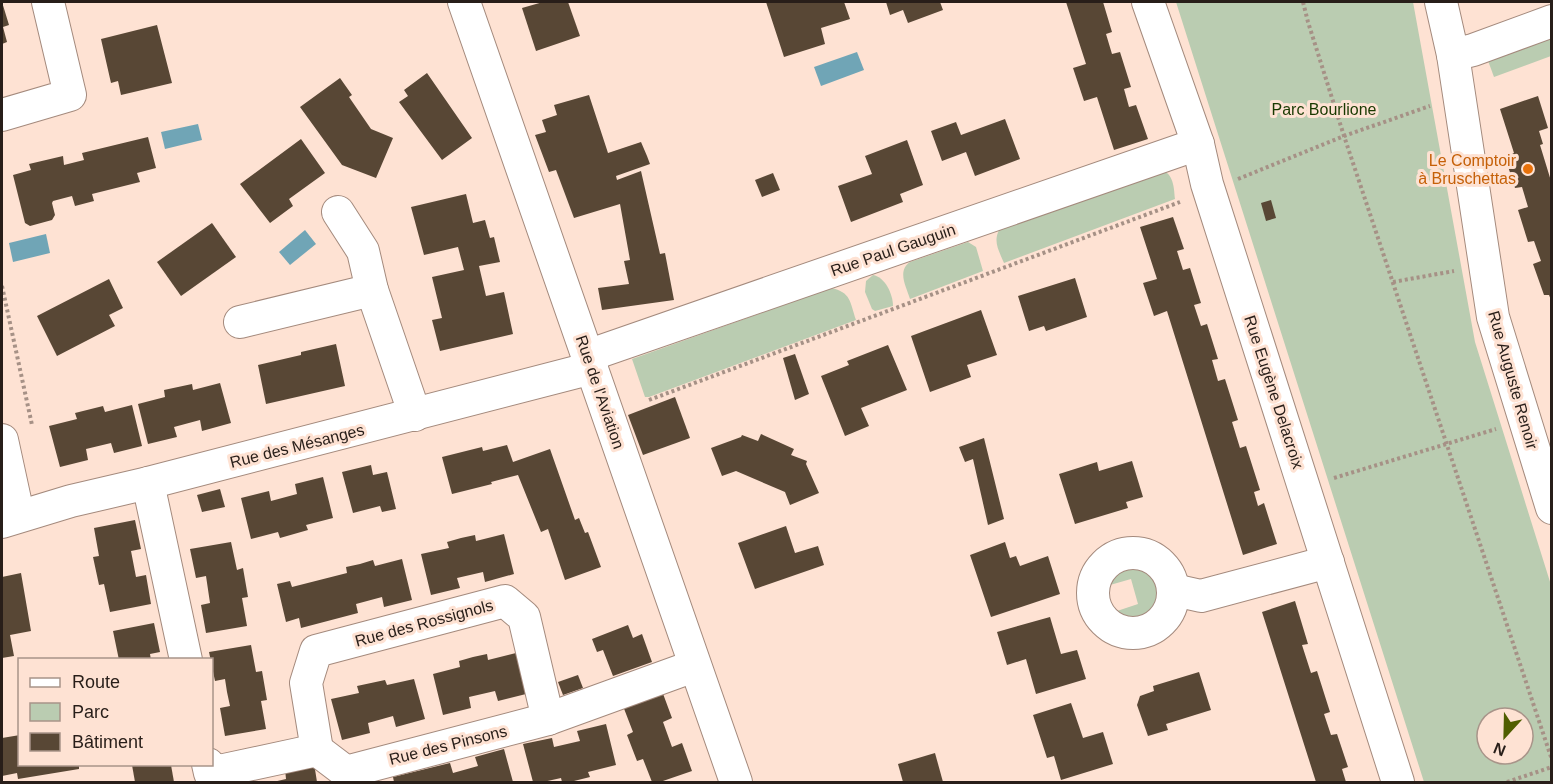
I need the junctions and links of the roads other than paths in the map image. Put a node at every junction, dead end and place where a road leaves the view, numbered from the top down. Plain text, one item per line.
1 (48, 2) edge
2 (464, 2) edge
3 (1148, 2) edge
4 (1441, 2) edge
5 (1551, 21) edge
6 (1453, 55) junction
7 (2, 114) edge
8 (1198, 144) junction
9 (338, 212) dead end
10 (372, 290) junction
11 (240, 322) dead end
12 (590, 362) junction
13 (415, 415) junction
14 (2, 440) edge
15 (148, 483) junction
16 (1551, 507) edge
17 (8, 511) edge
18 (1328, 562) junction
19 (1173, 590) dead end
20 (186, 658) edge
21 (694, 666) junction
22 (548, 719) junction
23 (317, 750) junction
24 (208, 766) edge
25 (736, 783) edge
26 (1398, 783) edge

1 - 7 street
2 - 12 street, Rue de l'Aviation
3 - 8 street, Rue Eugène Delacroix
4 - 6 street, Rue Auguste Renoir
5 - 6 street
6 - 16 street, Rue Auguste Renoir
8 - 12 street, Rue Paul Gauguin
8 - 18 street, Rue Eugène Delacroix
9 - 10 street
10 - 11 street
10 - 13 street
12 - 13 street, Rue des Mésanges
12 - 21 street, Rue de l'Aviation
13 - 15 street, Rue des Mésanges
14 - 17 street
15 - 17 street, Rue des Mésanges
15 - 20 street
18 - 19 street
18 - 26 street, Rue Eugène Delacroix
21 - 22 street, Rue des Pinsons
21 - 25 street, Rue de l'Aviation
22 - 23 street, Rue des Pinsons
22 - 23 street, Rue des Rossignols
23 - 24 street

